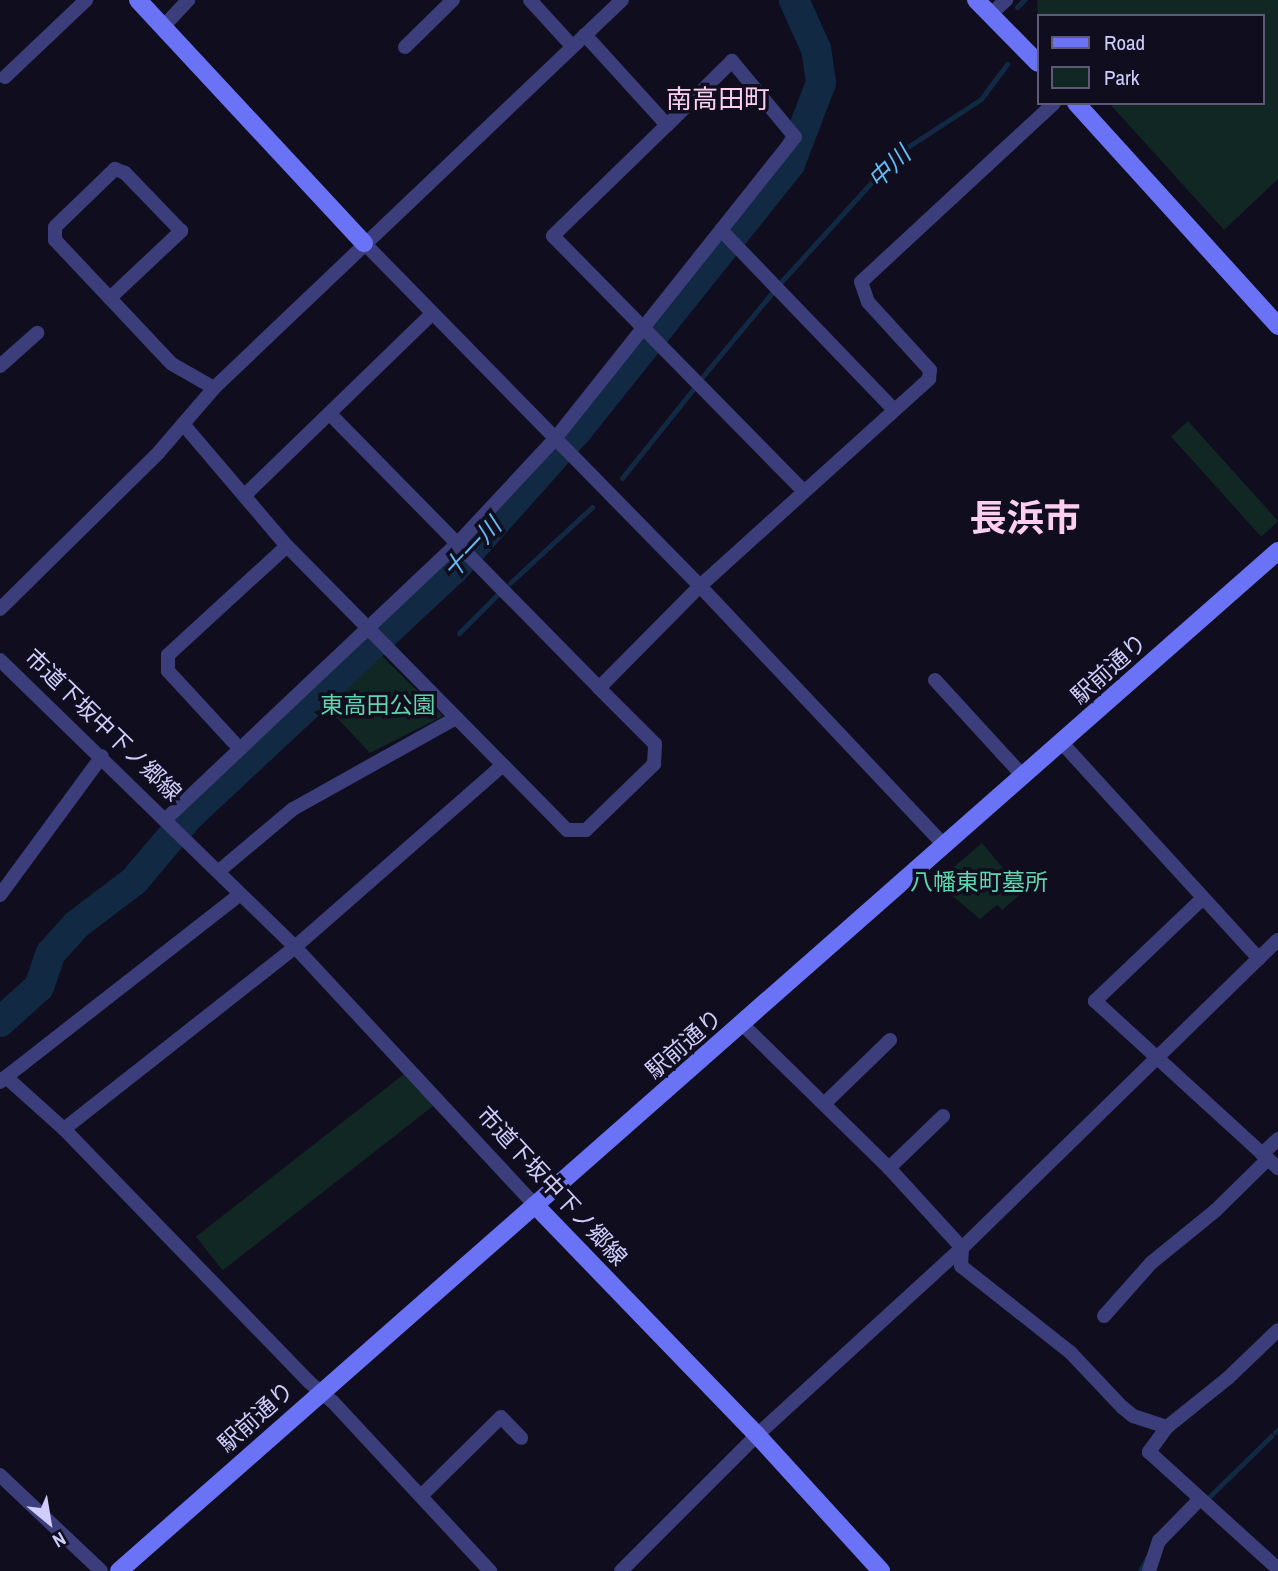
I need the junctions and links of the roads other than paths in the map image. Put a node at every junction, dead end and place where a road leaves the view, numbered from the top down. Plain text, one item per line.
1 (86, 0) edge
2 (138, 0) edge
3 (188, 0) edge
4 (453, 0) edge
5 (530, 0) edge
6 (622, 0) edge
7 (976, 0) edge
8 (1006, 0) edge
9 (992, 14) junction
10 (163, 27) junction
11 (585, 34) junction
12 (405, 47) dead end
13 (572, 47) junction
14 (1036, 61) edge
15 (5, 77) dead end
16 (1052, 105) edge
17 (1078, 105) edge
18 (667, 125) junction
19 (728, 237) junction
20 (364, 243) junction
21 (110, 298) junction
22 (432, 314) junction
23 (1278, 326) edge
24 (37, 333) dead end
25 (651, 334) junction
26 (0, 366) edge
27 (214, 388) junction
28 (894, 410) junction
29 (330, 414) junction
30 (183, 424) junction
31 (557, 442) junction
32 (804, 491) junction
33 (245, 495) junction
34 (288, 546) junction
35 (464, 551) junction
36 (1277, 555) edge
37 (700, 586) junction
38 (0, 609) edge
39 (375, 634) junction
40 (0, 660) edge
41 (935, 680) dead end
42 (599, 688) junction
43 (456, 718) junction
44 (1062, 743) junction
45 (239, 748) junction
46 (103, 756) junction
47 (503, 765) junction
48 (1023, 776) junction
49 (170, 822) junction
50 (944, 845) junction
51 (219, 871) junction
52 (240, 894) junction
53 (0, 895) edge
54 (1202, 899) junction
55 (1278, 940) edge
56 (295, 947) junction
57 (1259, 959) junction
58 (743, 1025) junction
59 (890, 1040) dead end
60 (1159, 1060) junction
61 (3, 1079) edge
62 (824, 1104) junction
63 (943, 1116) dead end
64 (64, 1129) junction
65 (1278, 1139) edge
66 (1269, 1160) edge
67 (889, 1168) junction
68 (535, 1205) junction
69 (961, 1248) junction
70 (1104, 1315) dead end
71 (1278, 1330) edge
72 (322, 1391) junction
73 (1167, 1427) junction
74 (757, 1434) junction
75 (521, 1437) dead end
76 (0, 1475) edge
77 (421, 1496) junction
78 (1199, 1500) junction
79 (1278, 1569) edge
80 (101, 1571) edge
81 (119, 1571) edge
82 (491, 1571) edge
83 (621, 1571) edge
84 (881, 1571) edge
85 (1149, 1571) edge

1 - 15 street
2 - 10 main road
3 - 10 street
4 - 12 street
5 - 13 street
6 - 11 street
7 - 9 main road
8 - 9 street
9 - 14 main road
10 - 20 main road
11 - 13 street
11 - 18 street
13 - 20 street
16 - 28 street
17 - 23 main road
18 - 19 street
18 - 25 street
19 - 25 street
19 - 28 street
20 - 22 street
20 - 27 street
21 - 21 street
21 - 27 street
22 - 29 street
22 - 31 street
24 - 26 street
25 - 31 street
25 - 32 street
27 - 30 street
28 - 32 street
29 - 33 street
29 - 35 street
30 - 33 street
30 - 38 street
31 - 35 street
31 - 37 street
32 - 37 street
33 - 34 street
34 - 39 street
34 - 45 street
35 - 39 street
35 - 42 street
36 - 44 main road, 駅前通り
37 - 42 street
37 - 50 street
39 - 43 street
39 - 45 street
40 - 46 street, 市道下坂中下ノ郷線
41 - 48 street
42 - 47 street
43 - 47 street
43 - 51 street
44 - 48 main road, 駅前通り
44 - 54 street
45 - 49 street
46 - 49 street, 市道下坂中下ノ郷線
46 - 53 street
47 - 56 street
48 - 50 main road, 駅前通り
49 - 51 street, 市道下坂中下ノ郷線
50 - 58 main road, 駅前通り
51 - 52 street, 市道下坂中下ノ郷線
52 - 56 street, 市道下坂中下ノ郷線
52 - 61 street
54 - 57 street
54 - 60 street
55 - 57 street
56 - 64 street
56 - 68 street, 市道下坂中下ノ郷線
57 - 60 street
58 - 62 street
58 - 68 main road, 駅前通り
59 - 62 street
60 - 66 street
60 - 69 street
61 - 64 street
62 - 67 street
63 - 67 street
64 - 72 street
65 - 66 street
66 - 70 street
67 - 69 street
68 - 72 main road, 駅前通り
68 - 74 main road, 市道下坂中下ノ郷線
69 - 73 street
69 - 74 street
71 - 73 street
72 - 77 street
72 - 81 main road, 駅前通り
73 - 78 street
74 - 83 street
74 - 84 main road, 市道下坂中下ノ郷線
75 - 77 street
76 - 80 street
77 - 82 street
78 - 79 street
78 - 85 street

